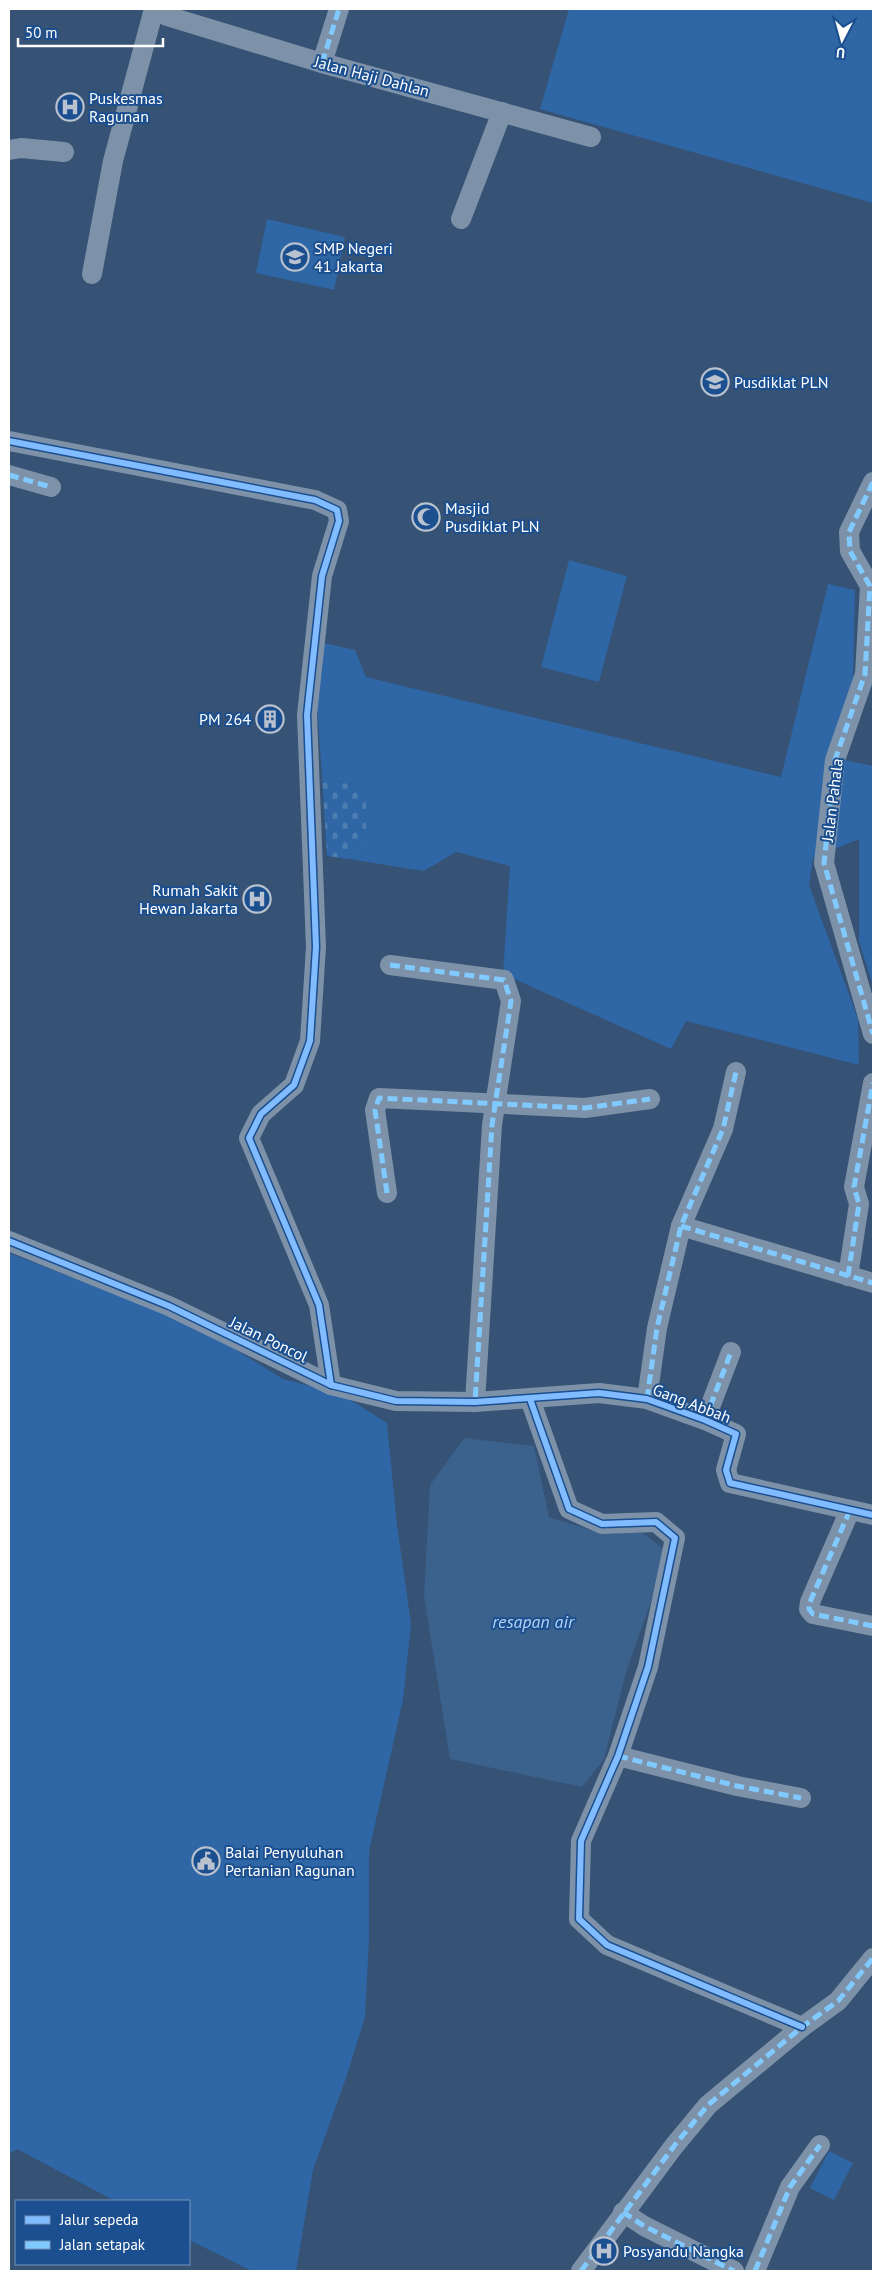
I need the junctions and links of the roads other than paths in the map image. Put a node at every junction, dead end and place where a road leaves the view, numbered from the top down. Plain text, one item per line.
1 (155, 9) edge
2 (339, 9) edge
3 (322, 63) junction
4 (502, 112) junction
5 (591, 137) dead end
6 (9, 150) edge
7 (64, 152) dead end
8 (461, 220) dead end
9 (92, 274) dead end
10 (9, 441) edge
11 (9, 475) edge
12 (873, 483) edge
13 (51, 487) dead end
14 (390, 965) dead end
15 (873, 1034) edge
16 (736, 1072) dead end
17 (873, 1083) edge
18 (650, 1099) dead end
19 (495, 1103) junction
20 (387, 1193) dead end
21 (682, 1226) junction
22 (9, 1241) edge
23 (848, 1276) junction
24 (873, 1283) edge
25 (731, 1352) dead end
26 (331, 1385) junction
27 (530, 1399) junction
28 (647, 1399) junction
29 (475, 1402) junction
30 (705, 1420) junction
31 (850, 1510) junction
32 (873, 1515) edge
33 (873, 1626) edge
34 (618, 1756) junction
35 (801, 1798) dead end
36 (873, 1958) edge
37 (802, 2027) junction
38 (820, 2145) dead end
39 (624, 2212) junction
40 (580, 2271) edge
41 (734, 2271) edge
42 (755, 2271) edge

1 - 3 street, Jalan Haji Dahlan
1 - 9 street
2 - 3 street
3 - 4 street, Jalan Haji Dahlan
4 - 5 street, Jalan Haji Dahlan
4 - 8 street
6 - 7 street
10 - 26 street
11 - 13 street
12 - 15 street, Jalan Pahala
14 - 19 street
16 - 21 street
17 - 23 street
18 - 19 street
19 - 20 street
19 - 29 street
21 - 23 street
21 - 28 street
22 - 26 street, Jalan Poncol
23 - 24 street
25 - 30 street
26 - 29 street, Jalan Poncol
27 - 28 street, Gang Abbah
27 - 29 street, Jalan Poncol
27 - 34 street
28 - 30 street, Gang Abbah
30 - 31 street, Gang Abbah
31 - 32 street, Gang Abbah
31 - 33 street
34 - 35 street
34 - 37 street
36 - 37 street
37 - 39 street
38 - 42 street
39 - 40 street
39 - 41 street

